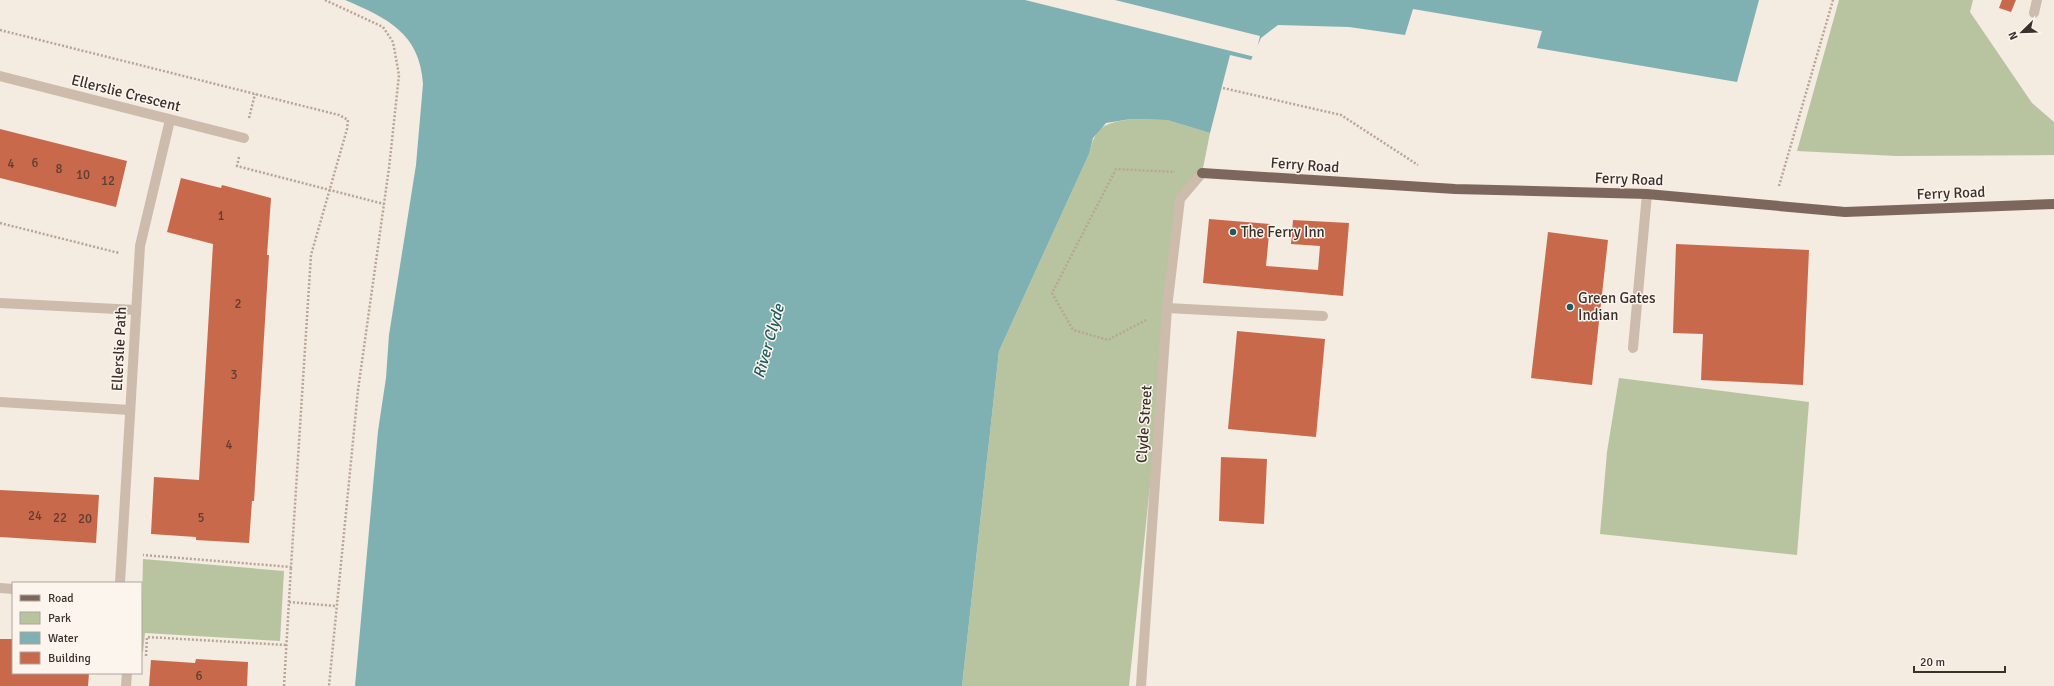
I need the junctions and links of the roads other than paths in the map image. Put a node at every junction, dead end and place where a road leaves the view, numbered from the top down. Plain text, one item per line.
1 (2037, 0) edge
2 (2034, 13) dead end
3 (0, 76) edge
4 (170, 120) junction
5 (244, 138) road end
6 (1202, 173) joint
7 (1647, 194) junction
8 (2054, 204) edge
9 (0, 303) edge
10 (1167, 308) junction
11 (136, 310) junction
12 (1323, 316) dead end
13 (1633, 348) dead end
14 (0, 402) edge
15 (130, 410) junction
16 (120, 582) edge
17 (0, 588) edge
18 (12, 589) edge
19 (127, 674) edge
20 (126, 686) edge
21 (1141, 686) edge

1 - 2 street
3 - 4 street, Ellerslie Crescent
4 - 5 street, Ellerslie Crescent
4 - 11 street, Ellerslie Path
6 - 7 main road, Ferry Road
6 - 10 street, Clyde Street
7 - 8 main road, Ferry Road
7 - 13 street
9 - 11 street
10 - 12 street
10 - 21 street, Clyde Street
11 - 15 street, Ellerslie Path
14 - 15 street
15 - 16 street, Ellerslie Path
17 - 18 street
19 - 20 street

